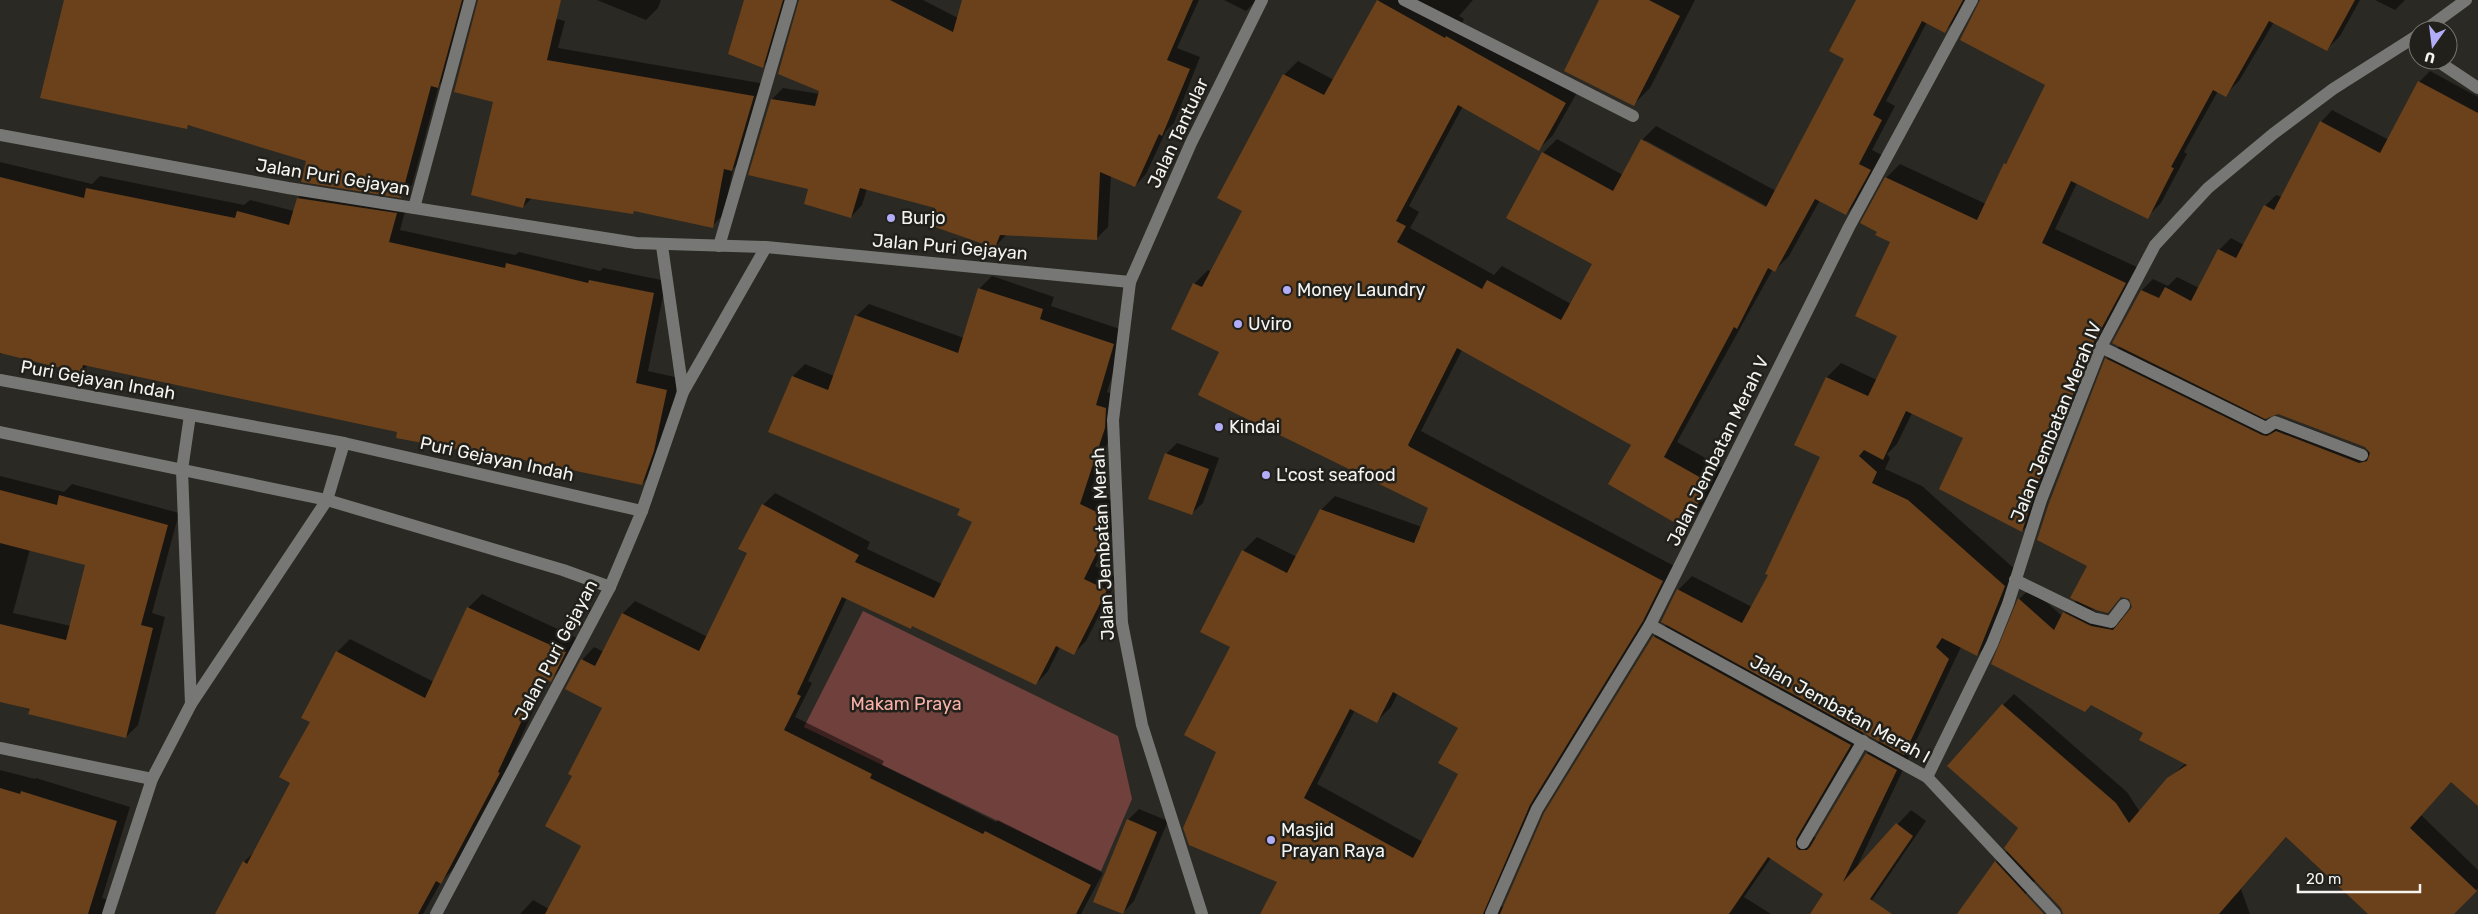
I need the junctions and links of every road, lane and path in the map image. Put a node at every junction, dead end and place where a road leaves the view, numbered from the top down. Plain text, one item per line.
1 (470, 0) edge
2 (791, 0) edge
3 (1262, 0) edge
4 (1404, 0) edge
5 (1972, 0) edge
6 (2466, 0) edge
7 (2439, 20) edge
8 (2408, 46) edge
9 (2451, 70) edge
10 (2478, 88) edge
11 (1633, 116) dead end
12 (0, 135) edge
13 (414, 208) junction
14 (662, 246) junction
15 (719, 246) junction
16 (766, 247) junction
17 (1130, 282) junction
18 (2101, 347) junction
19 (0, 380) edge
20 (683, 392) junction
21 (190, 415) junction
22 (0, 432) edge
23 (344, 443) junction
24 (2362, 455) dead end
25 (182, 470) junction
26 (327, 500) junction
27 (642, 511) junction
28 (2015, 580) junction
29 (610, 587) junction
30 (2124, 605) dead end
31 (1650, 625) junction
32 (191, 704) junction
33 (1863, 741) junction
34 (0, 748) edge
35 (1926, 777) junction
36 (152, 779) junction
37 (1803, 844) dead end
38 (108, 914) edge
39 (436, 914) edge
40 (1201, 914) edge
41 (1491, 914) edge
42 (2055, 914) edge

1 - 13 street
2 - 15 street
3 - 17 street, Jalan Tantular
4 - 11 street
5 - 31 street, Jalan Jembatan Merah V
6 - 7 street
8 - 18 street, Jalan Jembatan Merah IV
9 - 10 street
12 - 13 street, Jalan Puri Gejayan
13 - 14 street, Jalan Puri Gejayan
14 - 15 street, Jalan Puri Gejayan
14 - 20 street, Jalan Puri Gejayan
15 - 16 street, Jalan Puri Gejayan
16 - 17 street, Jalan Puri Gejayan
16 - 20 street, Jalan Puri Gejayan
17 - 40 street, Jalan Jembatan Merah
18 - 24 street
18 - 28 street, Jalan Jembatan Merah IV
19 - 21 street, Puri Gejayan Indah
20 - 27 street, Jalan Puri Gejayan
21 - 23 street, Puri Gejayan Indah
21 - 25 street, Puri Gejayan Indah
22 - 25 street
23 - 26 street, Puri Gejayan Indah
23 - 27 street, Puri Gejayan Indah
25 - 26 street
25 - 32 street, Puri Gejayan Indah
26 - 29 street
26 - 32 street, Puri Gejayan Indah
27 - 29 street, Jalan Puri Gejayan
28 - 30 street
28 - 35 street, Jalan Jembatan Merah IV
29 - 39 street, Jalan Puri Gejayan
31 - 33 street, Jalan Jembatan Merah I
31 - 41 street, Jalan Jembatan Merah V
32 - 36 street, Puri Gejayan Indah
33 - 35 street, Jalan Jembatan Merah I
33 - 37 street
34 - 36 street
35 - 42 street, Jalan Jembatan Merah I
36 - 38 street, Puri Gejayan Indah

